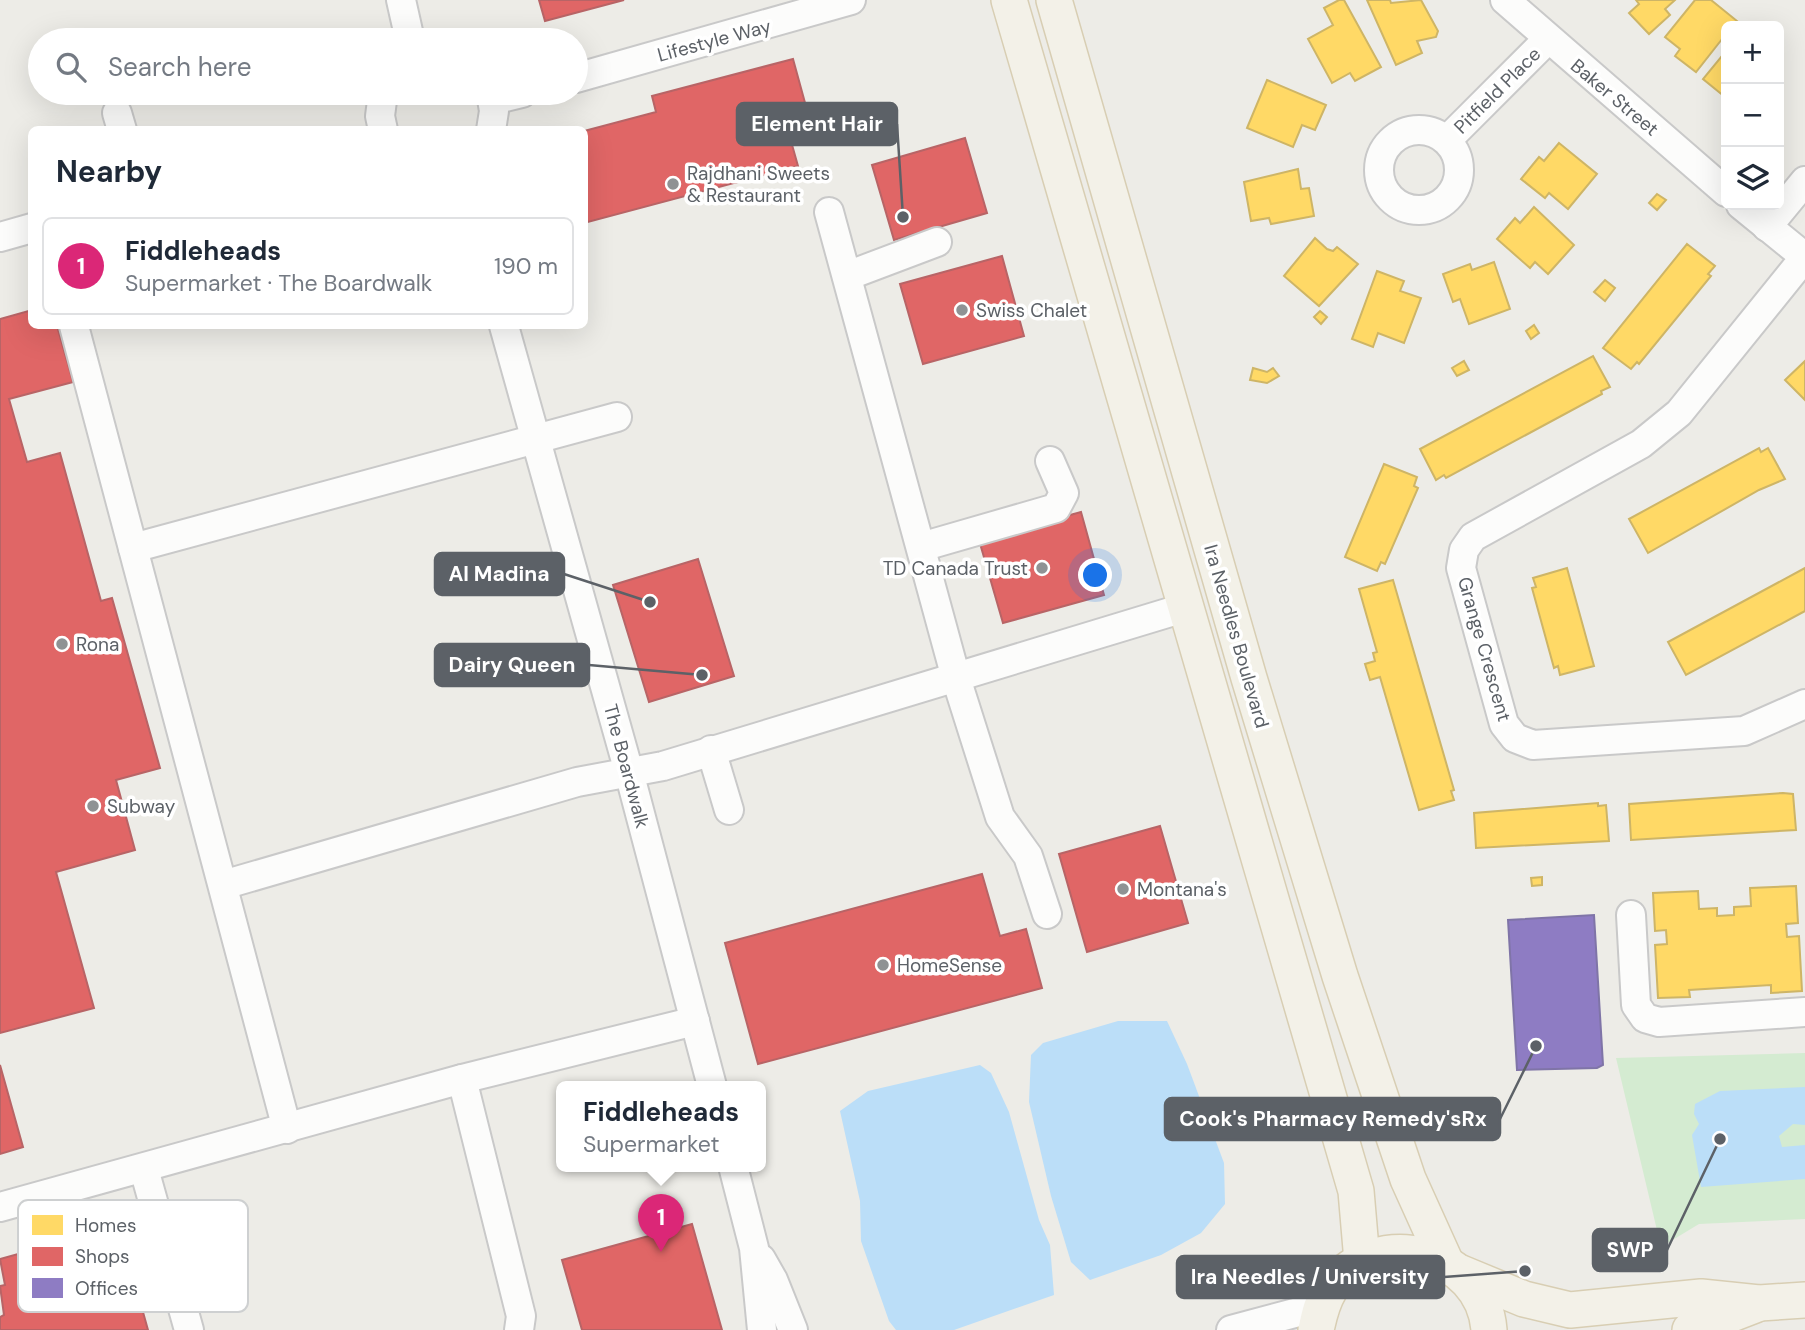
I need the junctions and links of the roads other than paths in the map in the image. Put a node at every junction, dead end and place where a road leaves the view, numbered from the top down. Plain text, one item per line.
1 (401, 0) edge
2 (851, 0) edge
3 (1009, 0) edge
4 (1054, 0) edge
5 (1505, 0) edge
6 (407, 28) edge
7 (1547, 40) junction
8 (588, 75) edge
9 (380, 105) edge
10 (492, 105) edge
11 (381, 126) edge
12 (491, 126) edge
13 (1447, 140) dead end
14 (1805, 181) edge
15 (1721, 188) edge
16 (1747, 210) edge
17 (829, 212) dead end
18 (1767, 227) junction
19 (28, 229) edge
20 (0, 237) edge
21 (937, 242) dead end
22 (1805, 257) edge
23 (847, 276) junction
24 (75, 329) edge
25 (505, 329) edge
26 (618, 417) dead end
27 (536, 440) junction
28 (1050, 460) dead end
29 (921, 547) junction
30 (133, 548) junction
31 (1187, 607) junction
32 (956, 678) junction
33 (1805, 704) edge
34 (711, 750) junction
35 (629, 772) junction
36 (729, 810) dead end
37 (223, 885) junction
38 (1047, 914) dead end
39 (1631, 915) dead end
40 (1805, 1012) edge
41 (695, 1021) junction
42 (462, 1079) junction
43 (711, 1081) edge
44 (287, 1129) junction
45 (144, 1169) junction
46 (735, 1172) edge
47 (27, 1200) edge
48 (153, 1200) edge
49 (18, 1202) edge
50 (0, 1207) edge
51 (754, 1248) junction
52 (1362, 1261) junction
53 (1454, 1268) junction
54 (1805, 1300) edge
55 (1759, 1303) junction
56 (184, 1312) edge
57 (1318, 1318) edge
58 (189, 1330) edge
59 (519, 1330) edge
60 (762, 1330) edge
61 (793, 1330) edge
62 (1231, 1330) edge
63 (1489, 1330) edge
64 (1690, 1330) edge

1 - 6 street
2 - 8 street, Lifestyle Way
3 - 31 main road, Ira Needles Boulevard
4 - 53 main road, Ira Needles Boulevard
5 - 7 street, Baker Street
7 - 13 street, Pitfield Place
7 - 15 street, Baker Street
9 - 11 street
10 - 12 street
14 - 18 street
16 - 18 street
17 - 23 street
18 - 22 street
19 - 20 street
21 - 23 street
22 - 33 street, Grange Crescent
23 - 29 street
24 - 30 street
25 - 27 street, The Boardwalk
26 - 27 street
27 - 30 street
27 - 35 street, The Boardwalk
28 - 29 street
29 - 32 street
30 - 37 street
31 - 32 street
31 - 52 main road, Ira Needles Boulevard
32 - 34 street
32 - 38 street
34 - 35 street
34 - 36 street
35 - 37 street
35 - 41 street, The Boardwalk
37 - 44 street
39 - 40 street
41 - 42 street
41 - 43 street, The Boardwalk
42 - 44 street
42 - 59 street
44 - 45 street
45 - 47 street
45 - 48 street
46 - 51 street
49 - 50 street
51 - 60 street
51 - 61 street
52 - 53 main road
52 - 57 main road
53 - 55 main road
53 - 63 main road, Ira Needles Boulevard
54 - 55 main road
55 - 64 main road
56 - 58 street
57 - 62 street

